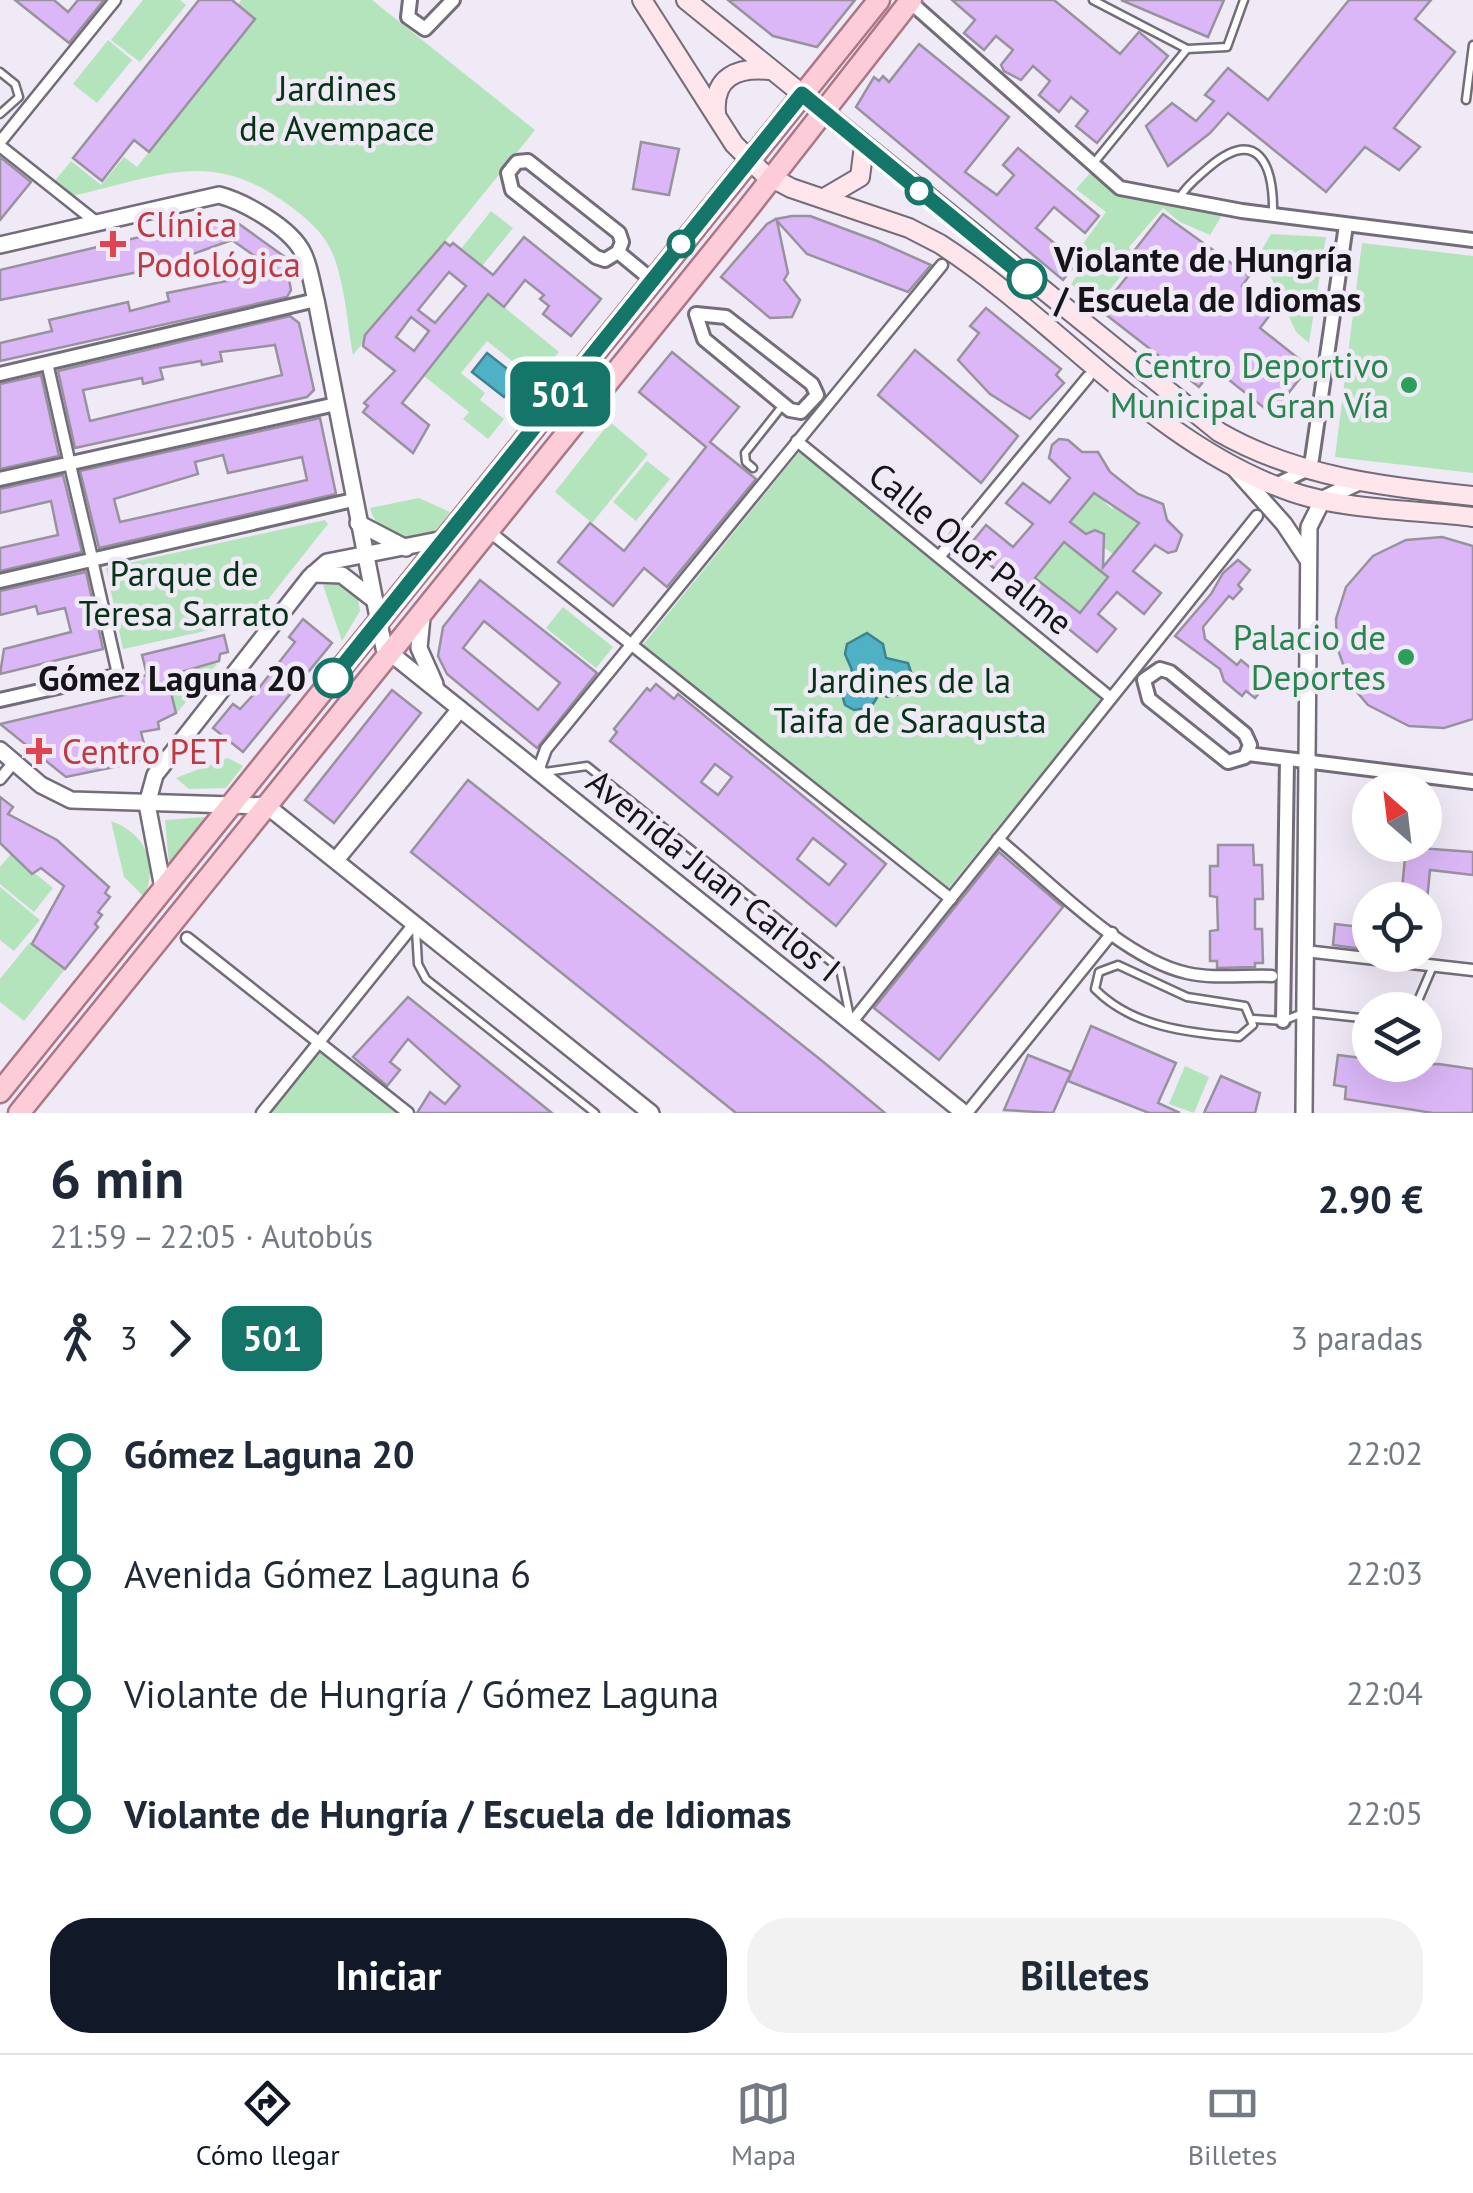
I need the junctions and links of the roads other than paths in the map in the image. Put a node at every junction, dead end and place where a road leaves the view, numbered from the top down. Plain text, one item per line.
1 (115, 0) edge
2 (410, 0) edge
3 (454, 0) edge
4 (642, 0) edge
5 (880, 0) edge
6 (910, 0) edge
7 (1093, 0) edge
8 (1244, 0) edge
9 (694, 2) edge
10 (1473, 45) edge
11 (1187, 49) junction
12 (770, 70) junction
13 (0, 72) edge
14 (1466, 100) dead end
15 (813, 104) junction
16 (716, 113) junction
17 (0, 114) edge
18 (0, 144) edge
19 (864, 146) junction
20 (1092, 164) junction
21 (761, 171) junction
22 (826, 197) junction
23 (1178, 201) junction
24 (1273, 215) junction
25 (96, 222) junction
26 (1346, 225) junction
27 (1473, 240) edge
28 (0, 244) edge
29 (618, 252) junction
30 (942, 265) dead end
31 (652, 280) junction
32 (675, 298) junction
33 (316, 300) junction
34 (696, 314) junction
35 (48, 366) dead end
36 (0, 374) edge
37 (1088, 377) dead end
38 (336, 404) junction
39 (784, 404) junction
40 (796, 442) junction
41 (1228, 462) junction
42 (753, 468) dead end
43 (1306, 470) junction
44 (0, 478) edge
45 (1359, 482) junction
46 (1278, 484) junction
47 (1473, 496) edge
48 (1323, 499) junction
49 (353, 500) junction
50 (1257, 516) dead end
51 (1473, 517) edge
52 (358, 523) junction
53 (495, 536) dead end
54 (444, 539) junction
55 (406, 548) junction
56 (364, 556) junction
57 (939, 557) junction
58 (1308, 560) junction
59 (314, 574) junction
60 (0, 580) edge
61 (373, 599) junction
62 (428, 605) junction
63 (377, 622) junction
64 (632, 647) junction
65 (357, 648) junction
66 (387, 650) junction
67 (89, 680) joint
68 (443, 696) junction
69 (1112, 698) junction
70 (0, 700) edge
71 (460, 709) junction
72 (0, 750) edge
73 (1248, 754) junction
74 (1286, 760) junction
75 (14, 762) junction
76 (1306, 762) junction
77 (539, 772) junction
78 (0, 779) edge
79 (1473, 782) edge
80 (231, 803) junction
81 (148, 804) junction
82 (267, 806) junction
83 (998, 839) junction
84 (336, 860) junction
85 (163, 888) junction
86 (951, 898) junction
87 (414, 924) junction
88 (1112, 933) junction
89 (187, 938) dead end
90 (1305, 951) junction
91 (1352, 956) edge
92 (1442, 967) edge
93 (1473, 970) edge
94 (1272, 976) dead end
95 (1305, 1012) junction
96 (1352, 1016) edge
97 (1254, 1019) junction
98 (1283, 1021) junction
99 (851, 1023) junction
100 (319, 1042) junction
101 (0, 1092) edge
102 (19, 1113) edge
103 (262, 1113) edge
104 (408, 1113) edge
105 (595, 1113) edge
106 (651, 1113) edge
107 (966, 1113) edge
108 (1304, 1113) edge

1 - 18 street
2 - 3 street
4 - 16 main road
5 - 15 main road
6 - 15 main road
6 - 20 street
7 - 11 lane
8 - 11 lane
9 - 12 main road
10 - 14 lane
11 - 20 lane
12 - 15 main road
12 - 16 main road
13 - 17 lane
15 - 19 main road
15 - 21 main road
16 - 21 main road
18 - 25 street
19 - 22 main road
19 - 43 main road
20 - 23 street
21 - 22 main road
21 - 31 main road
21 - 32 main road
22 - 41 main road
23 - 24 street
23 - 24 lane
24 - 26 street
25 - 28 street
25 - 33 street
26 - 27 street
26 - 43 street
29 - 29 street
29 - 31 street
30 - 40 street
31 - 54 main road
32 - 34 lane
32 - 62 main road
33 - 36 street
33 - 38 street
34 - 39 street
34 - 39 street
35 - 67 street
37 - 57 street
38 - 44 street
38 - 49 street
39 - 42 lane
40 - 57 street, Calle Olof Palme
40 - 64 street
41 - 46 main road
41 - 58 street
43 - 45 main road
43 - 46 street
45 - 47 main road
45 - 48 street
46 - 48 main road
48 - 51 main road
48 - 58 street
49 - 52 street
49 - 60 street
50 - 69 street
52 - 55 street
52 - 56 street
53 - 64 street
54 - 55 street
54 - 63 main road
55 - 56 street
56 - 59 street
56 - 61 street
57 - 69 street, Calle Olof Palme
58 - 76 street
59 - 61 street
59 - 81 street
61 - 63 street
62 - 66 main road
62 - 68 street
63 - 65 main road
63 - 66 street
64 - 77 street
64 - 86 street
65 - 66 street
65 - 80 main road
66 - 68 street, Avenida Juan Carlos I
66 - 82 main road
67 - 70 street
68 - 71 street, Avenida Juan Carlos I
69 - 83 street
71 - 77 street, Avenida Juan Carlos I
71 - 84 street
72 - 75 street
73 - 73 street
73 - 74 street
74 - 76 street
74 - 98 street
75 - 78 street
75 - 81 street
76 - 79 street
76 - 90 street
77 - 99 street, Avenida Juan Carlos I
77 - 99 lane, Avenida Juan Carlos I
80 - 81 street
80 - 82 street
80 - 85 main road
81 - 85 street
82 - 84 street
82 - 102 main road
83 - 86 street
83 - 88 street
84 - 87 street
85 - 101 main road
86 - 99 street
87 - 100 street
87 - 105 lane
87 - 106 street
88 - 94 street
88 - 107 street
89 - 100 street
90 - 91 street
90 - 95 street
92 - 93 street
95 - 96 lane
95 - 98 lane
95 - 108 street
97 - 97 lane
97 - 98 lane
99 - 107 street, Avenida Juan Carlos I
100 - 103 street
100 - 104 street

